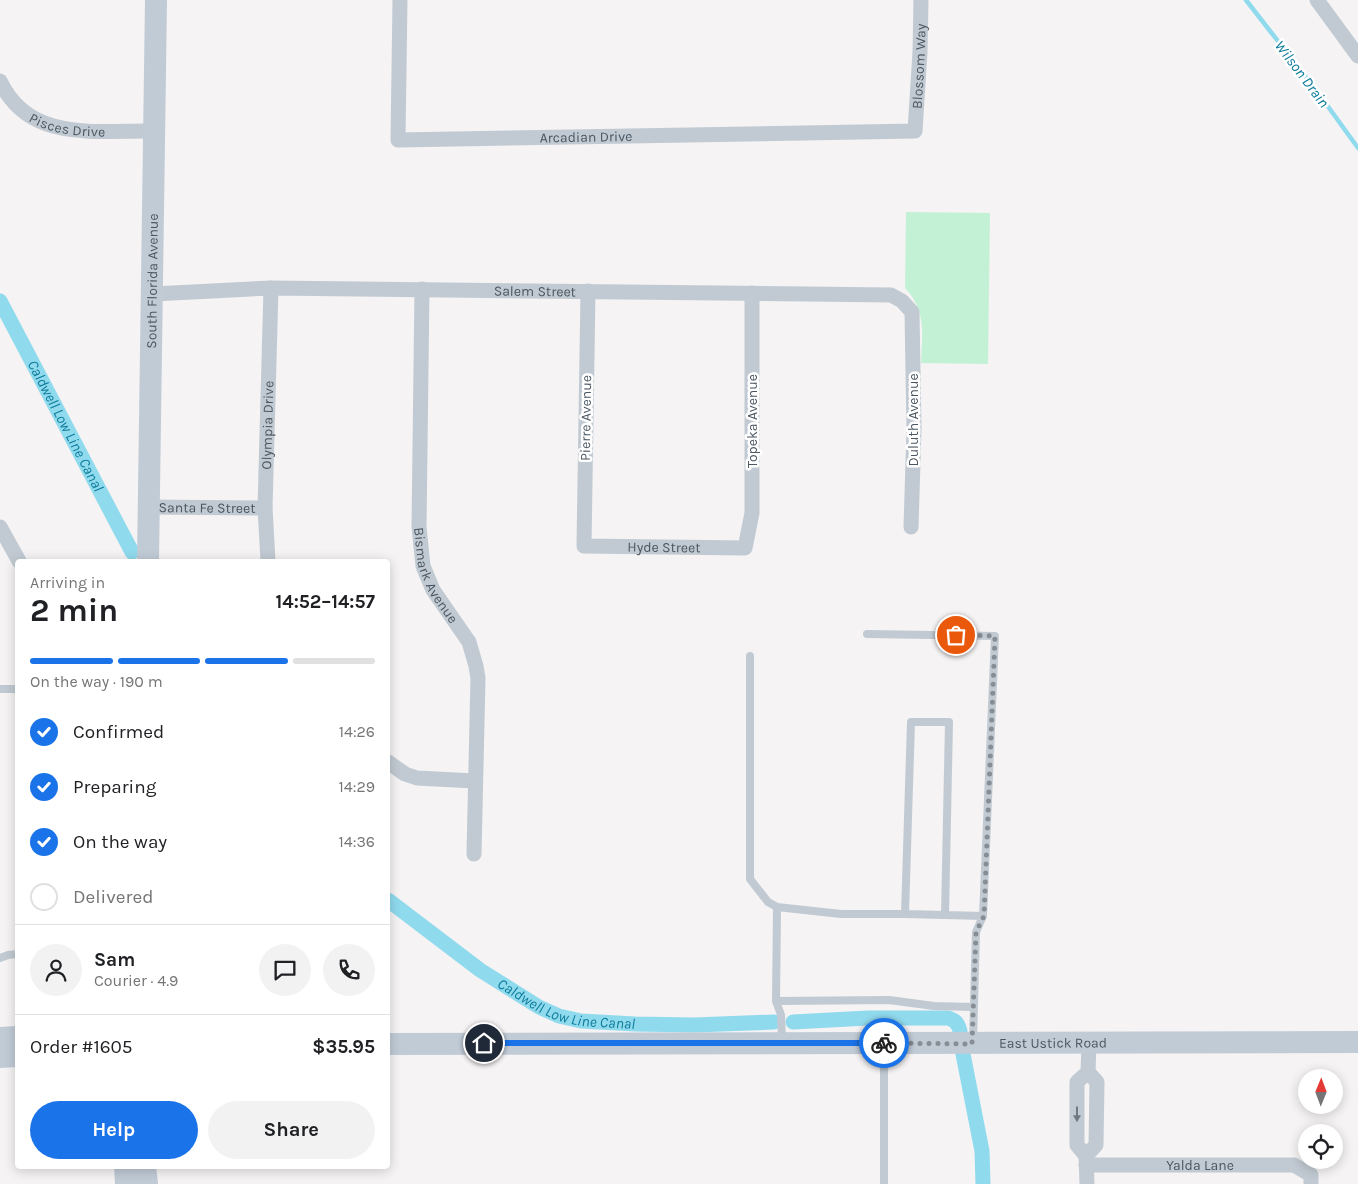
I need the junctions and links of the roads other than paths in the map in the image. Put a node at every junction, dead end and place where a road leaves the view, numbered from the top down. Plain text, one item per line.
1 (156, 0) edge
2 (400, 0) edge
3 (920, 0) edge
4 (1316, 0) edge
5 (1358, 56) edge
6 (0, 81) edge
7 (154, 131) junction
8 (914, 131) joint
9 (271, 288) junction
10 (422, 289) junction
11 (588, 291) junction
12 (752, 293) junction
13 (153, 294) junction
14 (912, 312) joint
15 (149, 507) junction
16 (265, 508) junction
17 (0, 527) edge
18 (912, 527) dead end
19 (584, 546) joint
20 (745, 548) joint
21 (18, 559) edge
22 (148, 559) edge
23 (268, 559) edge
24 (868, 634) dead end
25 (750, 656) dead end
26 (15, 689) edge
27 (0, 690) edge
28 (390, 763) edge
29 (475, 781) junction
30 (474, 854) dead end
31 (777, 907) junction
32 (905, 914) junction
33 (945, 915) junction
34 (984, 916) junction
35 (15, 954) edge
36 (0, 958) edge
37 (776, 1001) junction
38 (973, 1007) junction
39 (15, 1037) edge
40 (0, 1038) edge
41 (782, 1042) junction
42 (1358, 1042) edge
43 (884, 1043) junction
44 (1089, 1043) junction
45 (390, 1044) edge
46 (972, 1044) junction
47 (15, 1056) edge
48 (0, 1057) edge
49 (1086, 1161) junction
50 (126, 1169) edge
51 (145, 1169) edge
52 (1311, 1180) edge
53 (126, 1184) edge
54 (147, 1184) edge
55 (884, 1184) edge
56 (1087, 1184) edge

1 - 7 main road, South Florida Avenue
2 - 8 street, Arcadian Drive
3 - 8 street, Blossom Way
4 - 5 street
6 - 7 street, Pisces Drive
7 - 13 main road, South Florida Avenue
9 - 10 street, Salem Street
9 - 13 street, Salem Street
9 - 16 street, Olympia Drive
10 - 11 street, Salem Street
10 - 29 street, Bismark Avenue
11 - 12 street, Salem Street
11 - 19 street, Pierre Avenue
12 - 14 street, Salem Street
12 - 20 street, Topeka Avenue
13 - 15 main road, South Florida Avenue
14 - 18 street, Duluth Avenue
15 - 16 street, Santa Fe Street
15 - 22 main road, South Florida Avenue
16 - 23 street, Olympia Drive
17 - 21 street
19 - 20 street, Hyde Street
24 - 34 lane
25 - 31 lane
26 - 27 lane
28 - 29 street
29 - 30 street, Bismark Avenue
31 - 32 lane
31 - 37 lane
32 - 33 lane
32 - 33 lane
33 - 34 lane
34 - 38 lane
35 - 36 lane
37 - 38 lane
37 - 41 lane
38 - 46 lane
39 - 40 main road
41 - 43 main road, East Ustick Road
41 - 45 main road, East Ustick Road
42 - 44 main road, East Ustick Road
43 - 46 main road, East Ustick Road
43 - 55 lane
44 - 46 main road, East Ustick Road
44 - 49 street
47 - 48 main road
49 - 52 street, Yalda Lane
49 - 56 street
50 - 53 main road
51 - 54 main road

